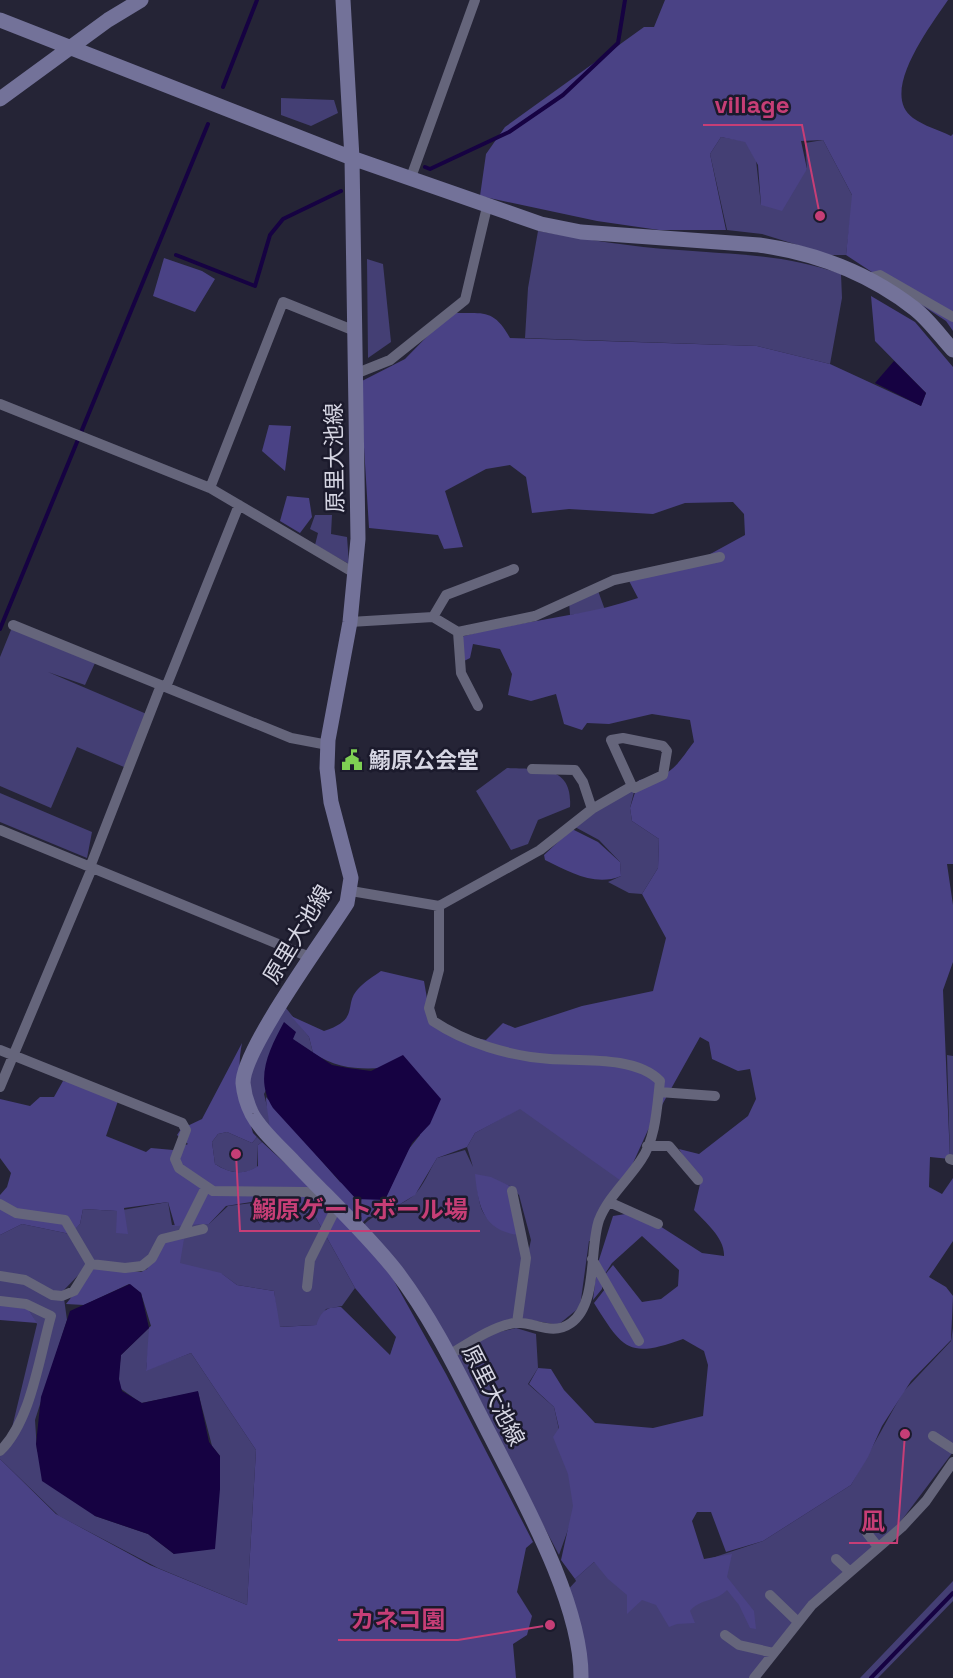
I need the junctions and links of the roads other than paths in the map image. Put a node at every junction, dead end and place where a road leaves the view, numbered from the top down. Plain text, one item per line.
1 (141, 0) edge
2 (343, 0) edge
3 (475, 0) edge
4 (0, 20) edge
5 (68, 48) junction
6 (0, 99) edge
7 (352, 158) junction
8 (410, 180) junction
9 (487, 207) junction
10 (868, 278) junction
11 (953, 317) edge
12 (355, 331) junction
13 (953, 350) edge
14 (356, 374) junction
15 (0, 404) edge
16 (210, 488) junction
17 (239, 505) junction
18 (720, 557) dead end
19 (514, 569) dead end
20 (356, 574) junction
21 (433, 617) junction
22 (350, 622) junction
23 (13, 625) dead end
24 (459, 632) junction
25 (163, 686) junction
26 (478, 706) dead end
27 (328, 745) junction
28 (532, 769) dead end
29 (632, 786) junction
30 (592, 809) junction
31 (0, 830) edge
32 (91, 868) junction
33 (351, 891) junction
34 (439, 906) junction
35 (312, 958) junction
36 (0, 1050) edge
37 (15, 1056) junction
38 (0, 1087) edge
39 (659, 1092) junction
40 (715, 1096) dead end
41 (647, 1146) junction
42 (698, 1180) dead end
43 (206, 1186) junction
44 (512, 1191) dead end
45 (609, 1202) junction
46 (333, 1203) junction
47 (0, 1204) edge
48 (658, 1224) dead end
49 (203, 1229) dead end
50 (183, 1233) junction
51 (592, 1259) junction
52 (91, 1264) junction
53 (0, 1276) edge
54 (307, 1287) dead end
55 (0, 1301) edge
56 (517, 1323) junction
57 (639, 1341) dead end
58 (449, 1355) junction
59 (933, 1436) dead end
60 (953, 1449) edge
61 (0, 1451) edge
62 (953, 1462) edge
63 (867, 1533) dead end
64 (878, 1547) junction
65 (836, 1558) dead end
66 (849, 1570) junction
67 (770, 1594) dead end
68 (798, 1622) junction
69 (725, 1635) dead end
70 (774, 1653) junction
71 (581, 1678) edge
72 (755, 1678) edge

1 - 5 main road
2 - 7 main road, 原里大池線
3 - 8 street
4 - 5 main road
5 - 6 main road
5 - 7 main road
7 - 8 main road
7 - 12 main road, 原里大池線
8 - 9 main road
9 - 10 main road
9 - 14 street
10 - 11 street
10 - 13 main road
12 - 14 main road, 原里大池線
12 - 16 street
14 - 20 main road, 原里大池線
15 - 16 street
16 - 17 street
17 - 20 street
17 - 25 street
18 - 24 street
19 - 21 street
20 - 22 main road, 原里大池線
21 - 22 street
21 - 24 street
22 - 27 main road, 原里大池線
23 - 25 street
24 - 26 street
25 - 27 street
25 - 32 street
27 - 33 main road, 原里大池線
28 - 30 street
29 - 29 street
29 - 30 street
30 - 34 street
31 - 32 street
32 - 35 street
32 - 37 street
33 - 34 street
33 - 35 main road, 原里大池線
34 - 39 street
35 - 46 main road, 原里大池線
36 - 37 street
37 - 38 street
37 - 43 street
39 - 40 street
39 - 41 street
41 - 42 street
41 - 45 street
43 - 46 street
43 - 50 street
44 - 56 street
45 - 48 street
45 - 51 street
46 - 54 street
46 - 58 main road, 原里大池線
47 - 52 street
49 - 50 street
50 - 52 street
51 - 56 street
51 - 57 street
52 - 53 street
55 - 61 street
56 - 58 street
58 - 71 main road, 原里大池線
59 - 60 street
62 - 64 street
63 - 64 street
64 - 66 street
65 - 66 street
66 - 68 street
67 - 68 street
68 - 70 street
69 - 70 street
70 - 72 street

